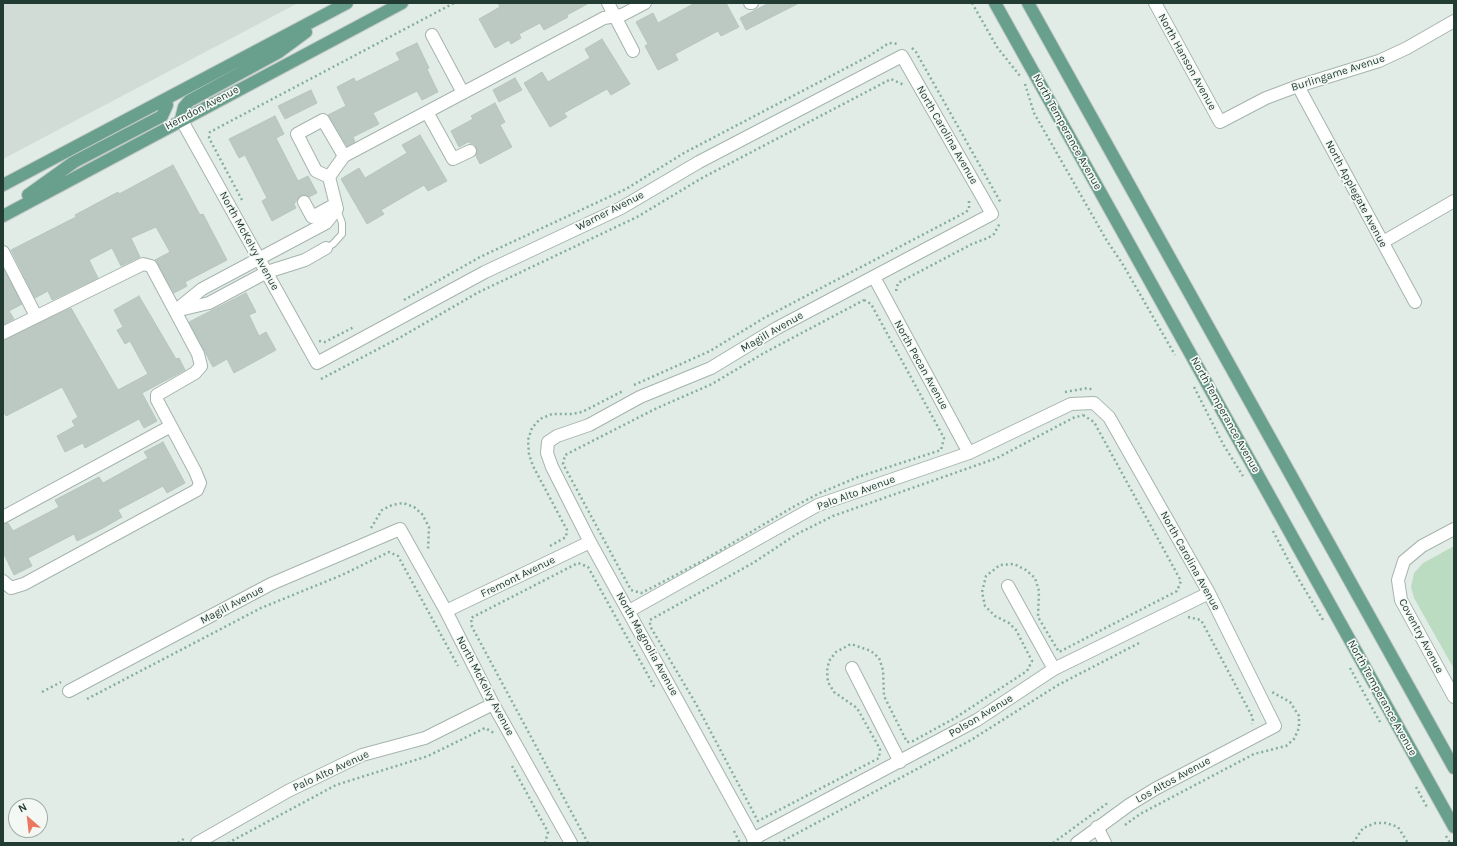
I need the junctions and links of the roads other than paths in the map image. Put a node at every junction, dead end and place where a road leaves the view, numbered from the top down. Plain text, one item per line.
1 (402, 3) edge
2 (608, 3) edge
3 (645, 3) edge
4 (995, 3) edge
5 (1028, 3) edge
6 (1155, 3) edge
7 (344, 5) edge
8 (614, 16) junction
9 (1454, 21) edge
10 (432, 35) dead end
11 (633, 51) dead end
12 (902, 56) joint
13 (1298, 86) junction
14 (463, 93) junction
15 (166, 100) junction
16 (427, 112) junction
17 (181, 119) junction
18 (1220, 122) joint
19 (470, 151) dead end
20 (344, 156) junction
21 (329, 177) junction
22 (3, 185) edge
23 (1454, 201) edge
24 (304, 202) dead end
25 (336, 207) junction
26 (3, 214) edge
27 (992, 214) joint
28 (1383, 242) junction
29 (326, 248) joint
30 (3, 252) edge
31 (259, 259) junction
32 (267, 272) junction
33 (874, 277) junction
34 (1415, 302) dead end
35 (175, 311) junction
36 (36, 316) junction
37 (3, 333) edge
38 (317, 363) joint
39 (1094, 403) joint
40 (171, 426) junction
41 (548, 442) joint
42 (969, 453) junction
43 (3, 517) edge
44 (400, 529) joint
45 (1454, 529) edge
46 (590, 542) junction
47 (3, 581) edge
48 (1008, 586) dead end
49 (1209, 593) junction
50 (446, 611) junction
51 (629, 611) junction
52 (852, 668) dead end
53 (1054, 670) junction
54 (66, 686) road end
55 (1454, 697) edge
56 (493, 704) junction
57 (1275, 726) joint
58 (900, 762) junction
59 (1454, 768) edge
60 (1097, 827) junction
61 (1449, 830) edge
62 (755, 841) edge
63 (568, 842) edge
64 (197, 843) edge
65 (1077, 843) edge
66 (1105, 843) edge

1 - 17 main road, Herndon Avenue
2 - 8 street
3 - 8 street
4 - 61 main road, North Temperance Avenue
5 - 59 main road
6 - 18 street, North Hanson Avenue
7 - 15 main road
7 - 17 main road
8 - 11 street
8 - 14 street
9 - 13 street, Burlingame Avenue
10 - 14 street
12 - 27 street, North Carolina Avenue
12 - 38 street, Warner Avenue
13 - 18 street, Burlingame Avenue
13 - 28 street, North Applegate Avenue
14 - 16 street
15 - 22 main road
15 - 26 main road
16 - 19 street
16 - 20 street
17 - 26 main road, Herndon Avenue
17 - 31 street, North McKelvy Avenue
20 - 21 street
20 - 21 street
21 - 25 street
23 - 28 street
24 - 25 street
25 - 29 lane
25 - 31 street
27 - 33 street, Magill Avenue
28 - 34 street, North Applegate Avenue
29 - 32 street
30 - 36 street
31 - 32 street, North McKelvy Avenue
31 - 35 street
32 - 35 street
32 - 38 street, North McKelvy Avenue
33 - 41 street, Magill Avenue
33 - 42 street, North Pecan Avenue
35 - 36 street
35 - 40 street
36 - 37 street
39 - 42 street, Palo Alto Avenue
39 - 49 street, North Carolina Avenue
40 - 43 street
40 - 47 street
41 - 46 street, North Magnolia Avenue
42 - 51 street, Palo Alto Avenue
44 - 50 street, North McKelvy Avenue
44 - 54 street, Magill Avenue
45 - 55 street, Coventry Avenue
46 - 50 street, Fremont Avenue
46 - 51 street, North Magnolia Avenue
48 - 53 street
49 - 53 street, Polson Avenue
49 - 57 street, North Carolina Avenue
50 - 56 street, North McKelvy Avenue
51 - 62 street, North Magnolia Avenue
52 - 58 street
53 - 58 street, Polson Avenue
56 - 63 street, North McKelvy Avenue
56 - 64 street, Palo Alto Avenue
57 - 60 street, Los Altos Avenue
58 - 62 street, Polson Avenue
60 - 65 street, Los Altos Avenue
60 - 66 street

